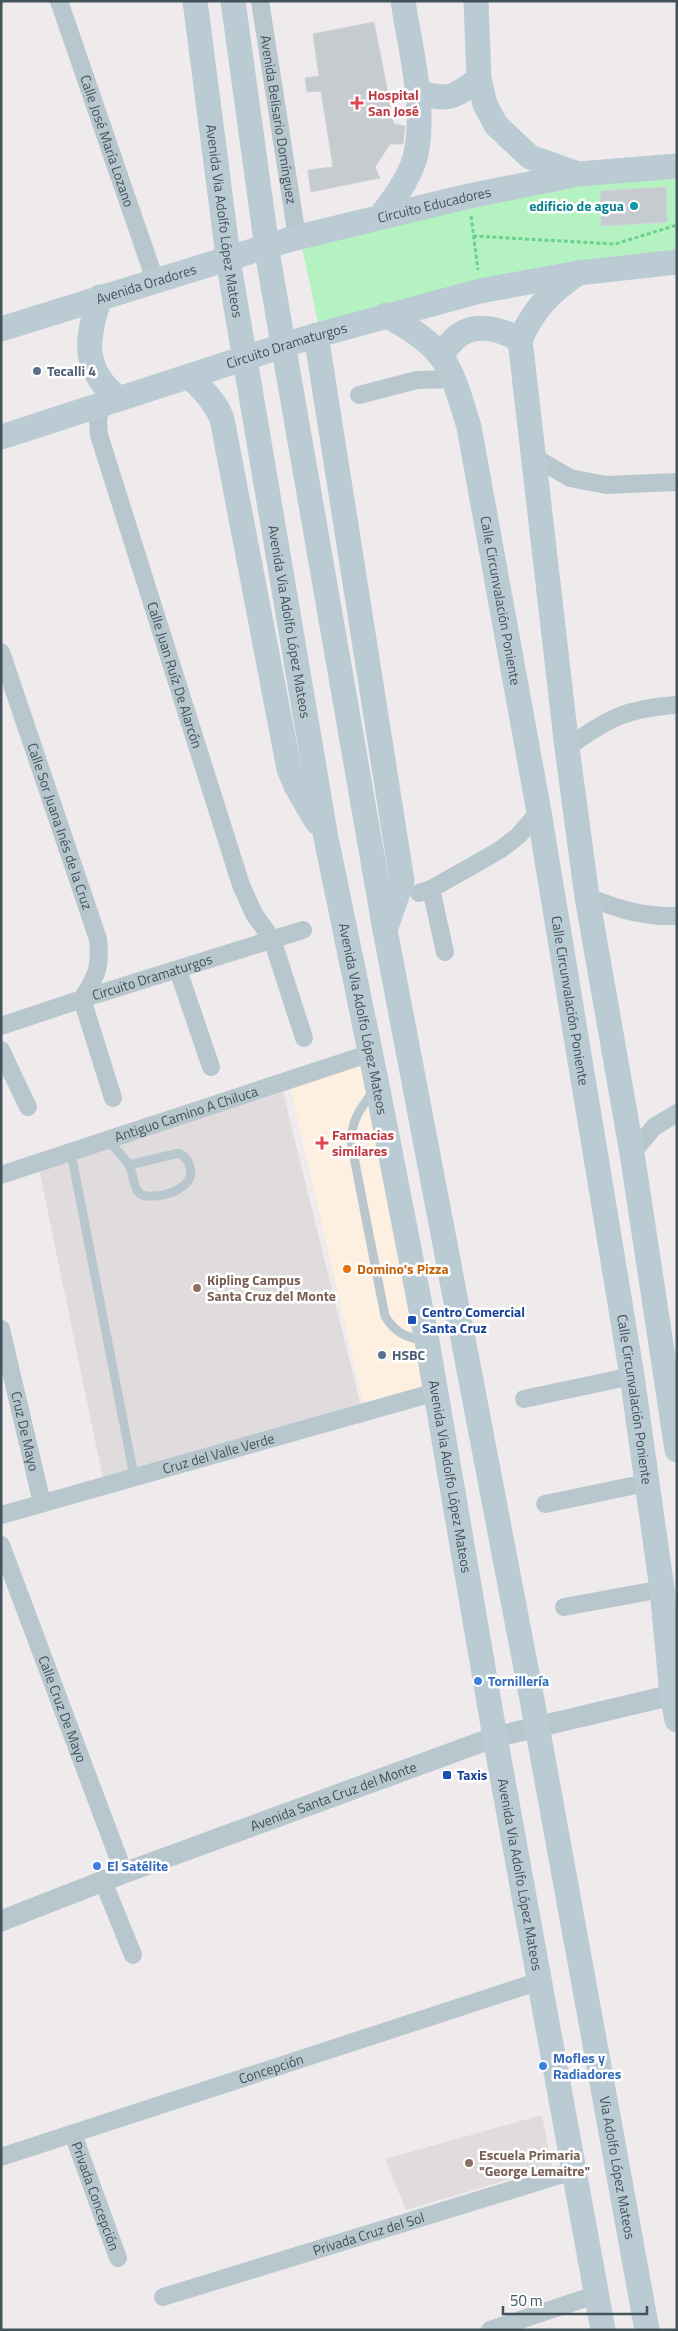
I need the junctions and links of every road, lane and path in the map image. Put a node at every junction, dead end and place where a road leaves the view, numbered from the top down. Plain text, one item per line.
1 (59, 1) edge
2 (194, 1) edge
3 (232, 1) edge
4 (260, 1) edge
5 (403, 1) edge
6 (476, 1) edge
7 (479, 79) junction
8 (417, 91) junction
9 (677, 166) edge
10 (578, 174) junction
11 (380, 218) junction
12 (677, 225) edge
13 (474, 236) dead end
14 (294, 238) junction
15 (677, 262) edge
16 (578, 273) junction
17 (155, 280) junction
18 (100, 297) junction
19 (386, 315) junction
20 (2, 326) edge
21 (312, 337) junction
22 (520, 340) junction
23 (442, 356) junction
24 (190, 377) junction
25 (455, 379) junction
26 (359, 395) dead end
27 (110, 402) junction
28 (1, 437) edge
29 (534, 457) junction
30 (677, 482) edge
31 (1, 652) edge
32 (677, 706) edge
33 (567, 748) junction
34 (540, 812) junction
35 (326, 838) junction
36 (587, 897) junction
37 (677, 916) edge
38 (303, 930) dead end
39 (385, 930) junction
40 (272, 939) junction
41 (445, 952) dead end
42 (178, 970) junction
43 (82, 998) junction
44 (1, 1026) edge
45 (304, 1038) dead end
46 (1, 1050) edge
47 (371, 1054) junction
48 (211, 1067) dead end
49 (377, 1085) junction
50 (113, 1098) dead end
51 (28, 1107) dead end
52 (677, 1114) edge
53 (108, 1140) junction
54 (71, 1153) junction
55 (632, 1153) junction
56 (129, 1165) junction
57 (1, 1176) edge
58 (1, 1329) edge
59 (427, 1341) junction
60 (632, 1376) junction
61 (436, 1392) junction
62 (524, 1399) dead end
63 (677, 1450) edge
64 (134, 1476) junction
65 (646, 1482) junction
66 (42, 1503) junction
67 (545, 1504) dead end
68 (1, 1515) edge
69 (1, 1545) edge
70 (662, 1590) junction
71 (564, 1607) dead end
72 (674, 1696) edge
73 (677, 1720) edge
74 (537, 1726) junction
75 (495, 1737) junction
76 (124, 1873) junction
77 (103, 1881) junction
78 (1, 1920) edge
79 (133, 1955) dead end
80 (540, 1981) junction
81 (74, 2134) junction
82 (1, 2157) edge
83 (573, 2171) junction
84 (118, 2258) dead end
85 (598, 2294) junction
86 (164, 2298) dead end
87 (490, 2330) edge
88 (603, 2330) edge
89 (647, 2330) edge

1 - 17 street, Calle José María Lozano
2 - 35 main road, Avenida Via Adolfo López Mateos
3 - 39 main road
4 - 14 street, Avenida Belisario Domínguez
5 - 8 main road
6 - 7 main road, Circuito Educadores
7 - 8 main road
7 - 10 main road, Circuito Educadores
8 - 11 main road
9 - 10 main road, Circuito Educadores
10 - 11 main road, Circuito Educadores
11 - 14 main road, Circuito Educadores
12 - 13 path
14 - 17 main road, Avenida Oradores
15 - 16 main road, Circuito Dramaturgos
16 - 19 main road, Circuito Dramaturgos
16 - 22 main road
17 - 18 main road, Avenida Oradores
18 - 20 main road, Avenida Oradores
18 - 27 main road
19 - 21 main road, Circuito Dramaturgos
19 - 23 main road, Calle Circunvalación Poniente
21 - 24 main road, Circuito Dramaturgos
21 - 39 main road
22 - 23 main road
22 - 29 main road
23 - 25 main road, Calle Circunvalación Poniente
24 - 27 main road, Circuito Dramaturgos
24 - 35 main road
25 - 26 street
25 - 34 main road, Calle Circunvalación Poniente
27 - 28 main road, Circuito Dramaturgos
27 - 40 street, Calle Juan Ruíz De Alarcón
29 - 30 street
29 - 33 main road
31 - 43 street, Calle Sor Juana Inés de la Cruz
32 - 33 street
33 - 36 main road
34 - 41 street
34 - 60 main road, Calle Circunvalación Poniente
35 - 47 main road, Avenida Via Adolfo López Mateos
36 - 37 street
36 - 55 main road
38 - 40 street, Circuito Dramaturgos
39 - 74 main road
40 - 42 street, Circuito Dramaturgos
40 - 45 street, Calle Juan Ruíz De Alarcón
42 - 43 street, Circuito Dramaturgos
42 - 48 street
43 - 44 street, Circuito Dramaturgos
43 - 50 street
46 - 51 street
47 - 49 main road, Avenida Via Adolfo López Mateos
47 - 53 street, Antiguo Camino A Chiluca
49 - 59 main road, Avenida Via Adolfo López Mateos
49 - 59 lane
52 - 55 street
53 - 54 street, Antiguo Camino A Chiluca
53 - 56 lane
54 - 57 street, Antiguo Camino A Chiluca
54 - 64 lane
55 - 63 main road
56 - 56 lane
58 - 66 street, Cruz De Mayo
59 - 61 main road, Avenida Via Adolfo López Mateos
60 - 62 street
60 - 65 main road, Calle Circunvalación Poniente
61 - 64 street, Cruz del Valle Verde
61 - 75 main road, Avenida Via Adolfo López Mateos
64 - 66 street, Cruz del Valle Verde
65 - 67 street
65 - 70 main road, Calle Circunvalación Poniente
66 - 68 street, Cruz del Valle Verde
69 - 76 street, Calle Cruz De Mayo
70 - 71 street
70 - 72 main road, Calle Circunvalación Poniente
72 - 73 main road, Calle Circunvalación Poniente
72 - 74 street, Avenida Santa Cruz del Monte
74 - 75 street, Avenida Santa Cruz del Monte
74 - 89 main road, Via Adolfo López Mateos
75 - 76 street, Avenida Santa Cruz del Monte
75 - 80 main road, Avenida Via Adolfo López Mateos
76 - 77 street, Avenida Santa Cruz del Monte
77 - 78 street, Avenida Santa Cruz del Monte
77 - 79 street
80 - 81 street, Concepción
80 - 83 main road, Avenida Via Adolfo López Mateos
81 - 82 street, Concepción
81 - 84 street, Privada Concepción
83 - 85 main road, Avenida Via Adolfo López Mateos
83 - 86 street, Privada Cruz del Sol
85 - 87 street
85 - 88 main road, Avenida Via Adolfo López Mateos

